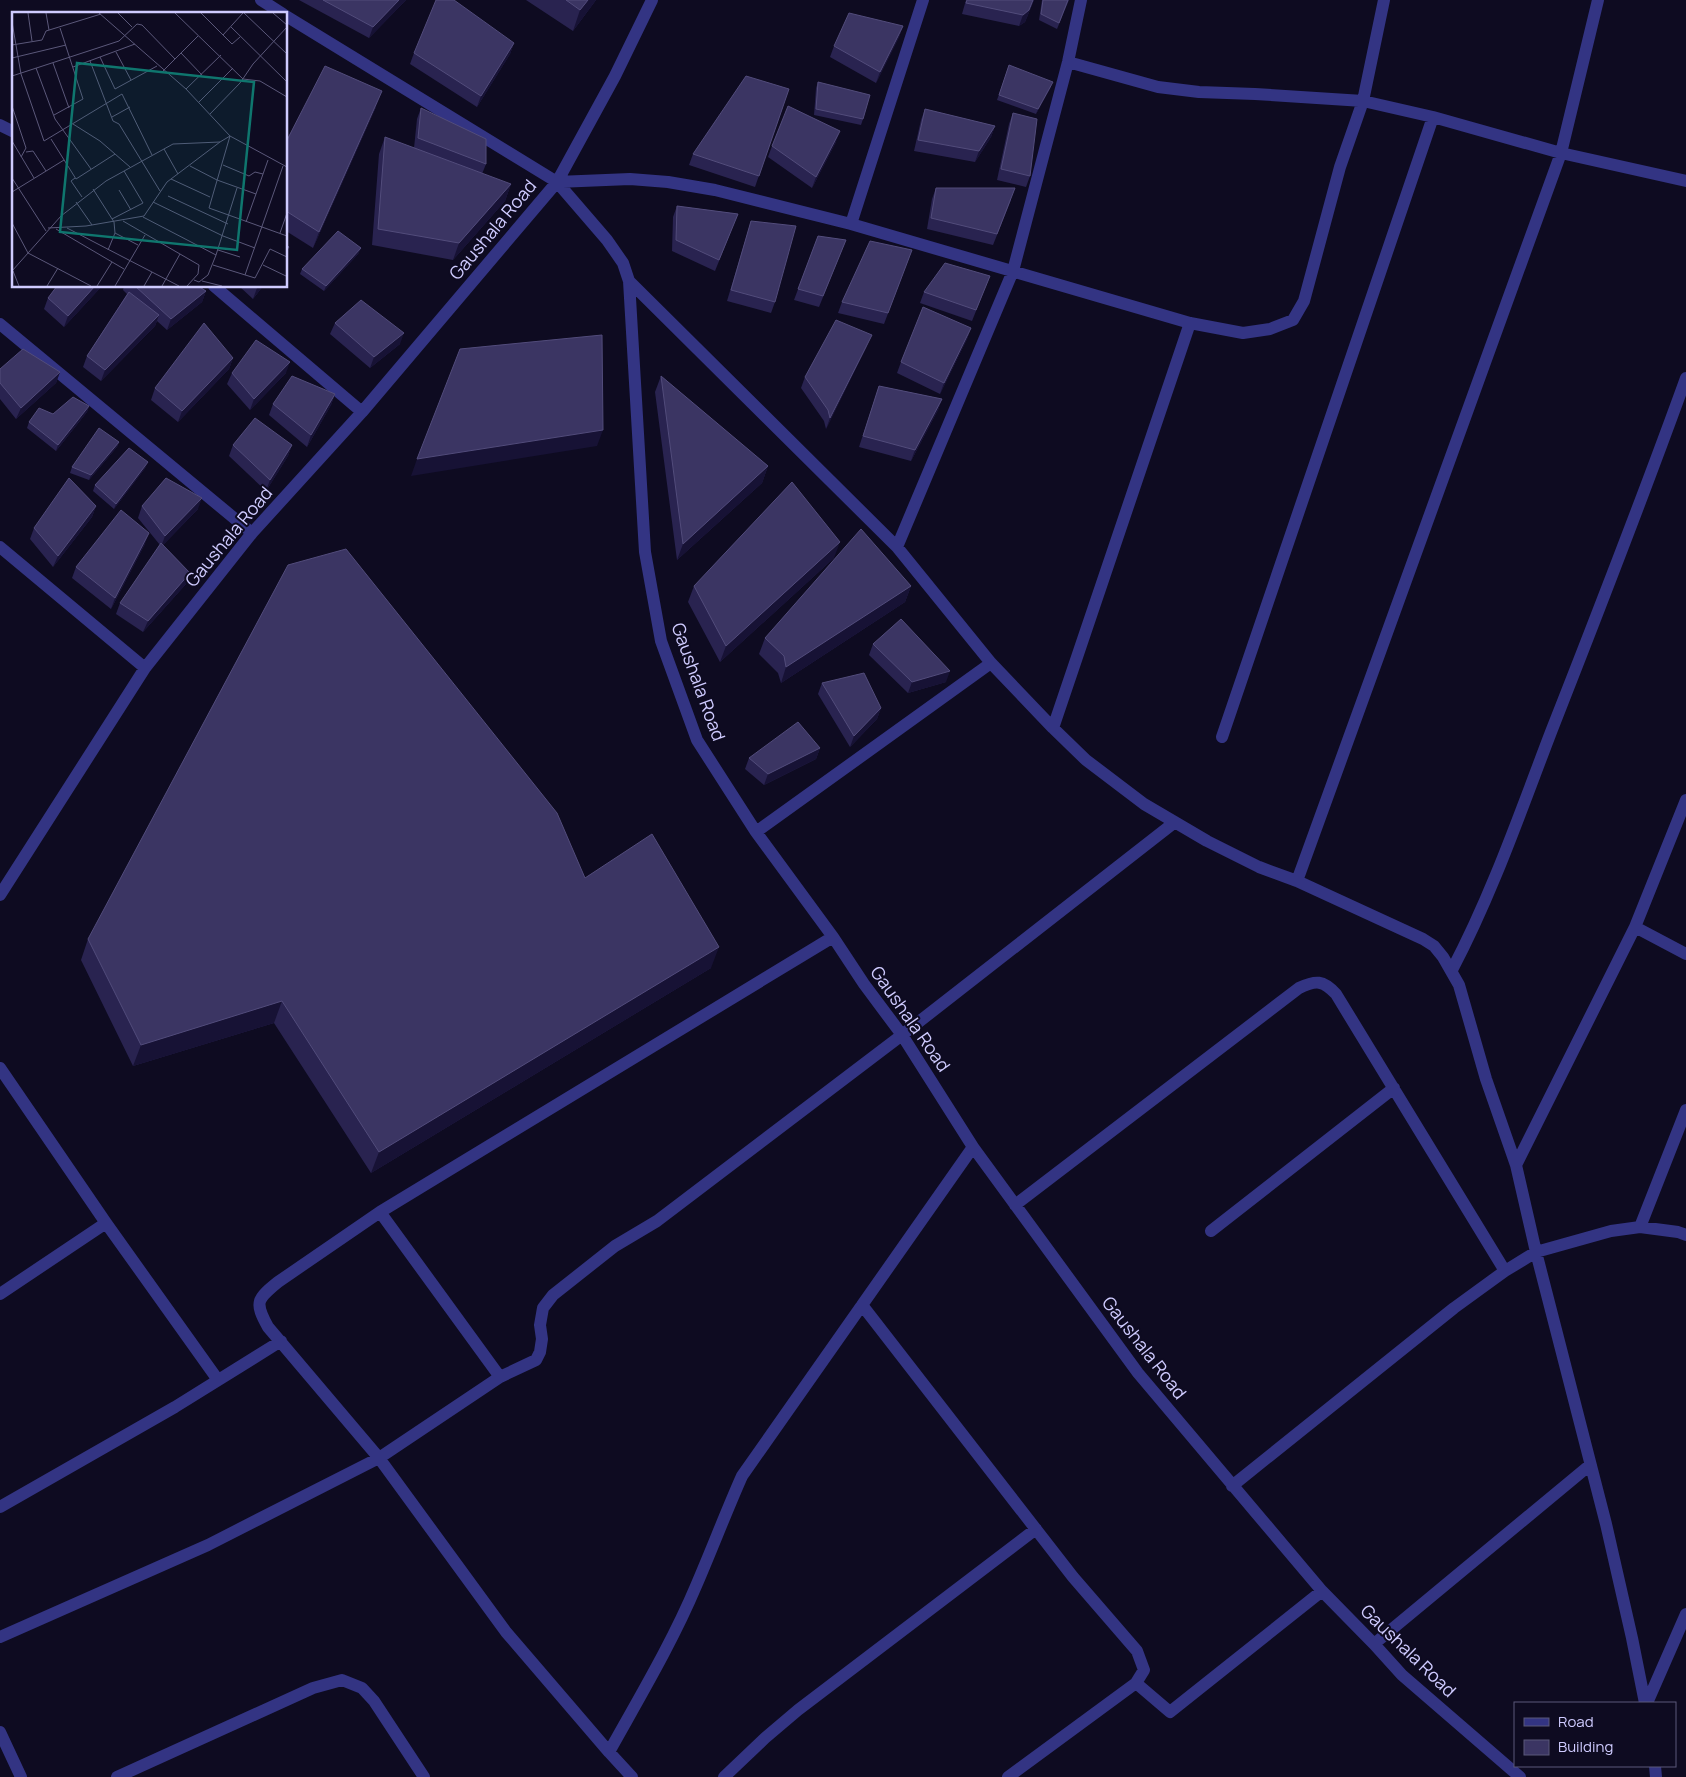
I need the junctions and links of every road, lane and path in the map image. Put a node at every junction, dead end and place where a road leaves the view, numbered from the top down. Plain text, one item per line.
1 (261, 0) edge
2 (652, 0) edge
3 (922, 0) edge
4 (1081, 0) edge
5 (1384, 0) edge
6 (1598, 0) edge
7 (280, 12) edge
8 (288, 17) edge
9 (1068, 62) junction
10 (1363, 102) junction
11 (1433, 117) junction
12 (0, 125) edge
13 (12, 131) edge
14 (1561, 153) junction
15 (1686, 181) edge
16 (557, 182) junction
17 (851, 224) junction
18 (1013, 270) junction
19 (629, 281) junction
20 (216, 288) edge
21 (1190, 323) junction
22 (0, 324) edge
23 (1686, 378) edge
24 (362, 412) junction
25 (252, 534) junction
26 (0, 547) edge
27 (897, 547) junction
28 (991, 663) junction
29 (145, 668) junction
30 (1053, 728) junction
31 (1222, 737) dead end
32 (1686, 800) edge
33 (1176, 822) junction
34 (756, 832) junction
35 (1297, 881) junction
36 (0, 895) edge
37 (1635, 927) junction
38 (833, 938) junction
39 (1686, 954) edge
40 (1452, 970) junction
41 (902, 1034) junction
42 (0, 1068) edge
43 (1394, 1088) junction
44 (1686, 1110) edge
45 (973, 1147) junction
46 (1516, 1165) junction
47 (1015, 1205) junction
48 (380, 1212) junction
49 (106, 1223) junction
50 (1640, 1227) junction
51 (1210, 1231) dead end
52 (1686, 1234) edge
53 (1536, 1252) junction
54 (1505, 1271) junction
55 (0, 1294) edge
56 (862, 1305) junction
57 (281, 1341) junction
58 (500, 1377) junction
59 (218, 1380) junction
60 (379, 1458) junction
61 (1590, 1465) junction
62 (1232, 1486) junction
63 (0, 1507) edge
64 (1036, 1529) junction
65 (1322, 1592) junction
66 (1686, 1614) edge
67 (0, 1637) edge
68 (1374, 1644) junction
69 (1136, 1683) junction
70 (1646, 1702) edge
71 (1646, 1702) edge
72 (0, 1732) edge
73 (609, 1752) junction
74 (21, 1777) edge
75 (117, 1777) edge
76 (424, 1777) edge
77 (632, 1777) edge
78 (724, 1777) edge
79 (1008, 1777) edge
80 (1520, 1777) edge

1 - 7 street
2 - 16 street
3 - 17 street
4 - 9 street
5 - 10 street
6 - 14 street
8 - 16 street
9 - 10 street
9 - 18 street
10 - 11 street
10 - 21 street
11 - 14 street
11 - 31 street
12 - 13 street
14 - 15 street
14 - 35 street
16 - 17 street
16 - 19 street, Gaushala Road
16 - 24 street, Gaushala Road
17 - 18 street
18 - 21 street
18 - 27 street
19 - 27 street
19 - 34 street, Gaushala Road
20 - 24 street
21 - 30 street
22 - 25 street
23 - 40 street
24 - 25 street, Gaushala Road
25 - 29 street, Gaushala Road
26 - 29 street
27 - 28 street
28 - 30 street
28 - 34 street
29 - 36 street, Gaushala Road
30 - 33 street
32 - 37 street
33 - 35 street
33 - 41 street
34 - 38 street, Gaushala Road
35 - 40 street
37 - 39 street
37 - 46 street
38 - 41 street, Gaushala Road
38 - 48 street
40 - 46 street
41 - 45 street, Gaushala Road
41 - 58 street
42 - 49 street
43 - 47 street
43 - 51 street
43 - 54 street
44 - 50 street
45 - 47 street, Gaushala Road
45 - 56 street
46 - 53 street
47 - 62 street, Gaushala Road
48 - 57 street
48 - 58 street
49 - 55 street
49 - 59 street
50 - 52 street
50 - 53 street
53 - 54 street
53 - 61 street
54 - 62 street
56 - 64 street
56 - 73 street
57 - 59 street
57 - 60 street
58 - 60 street
59 - 63 street
60 - 67 street
60 - 73 street
61 - 68 street
61 - 70 street
62 - 65 street, Gaushala Road
64 - 69 street
64 - 78 street
65 - 68 street, Gaushala Road
65 - 69 street
66 - 71 street
68 - 80 street, Gaushala Road
69 - 79 street
72 - 74 street
73 - 77 street
75 - 76 street

